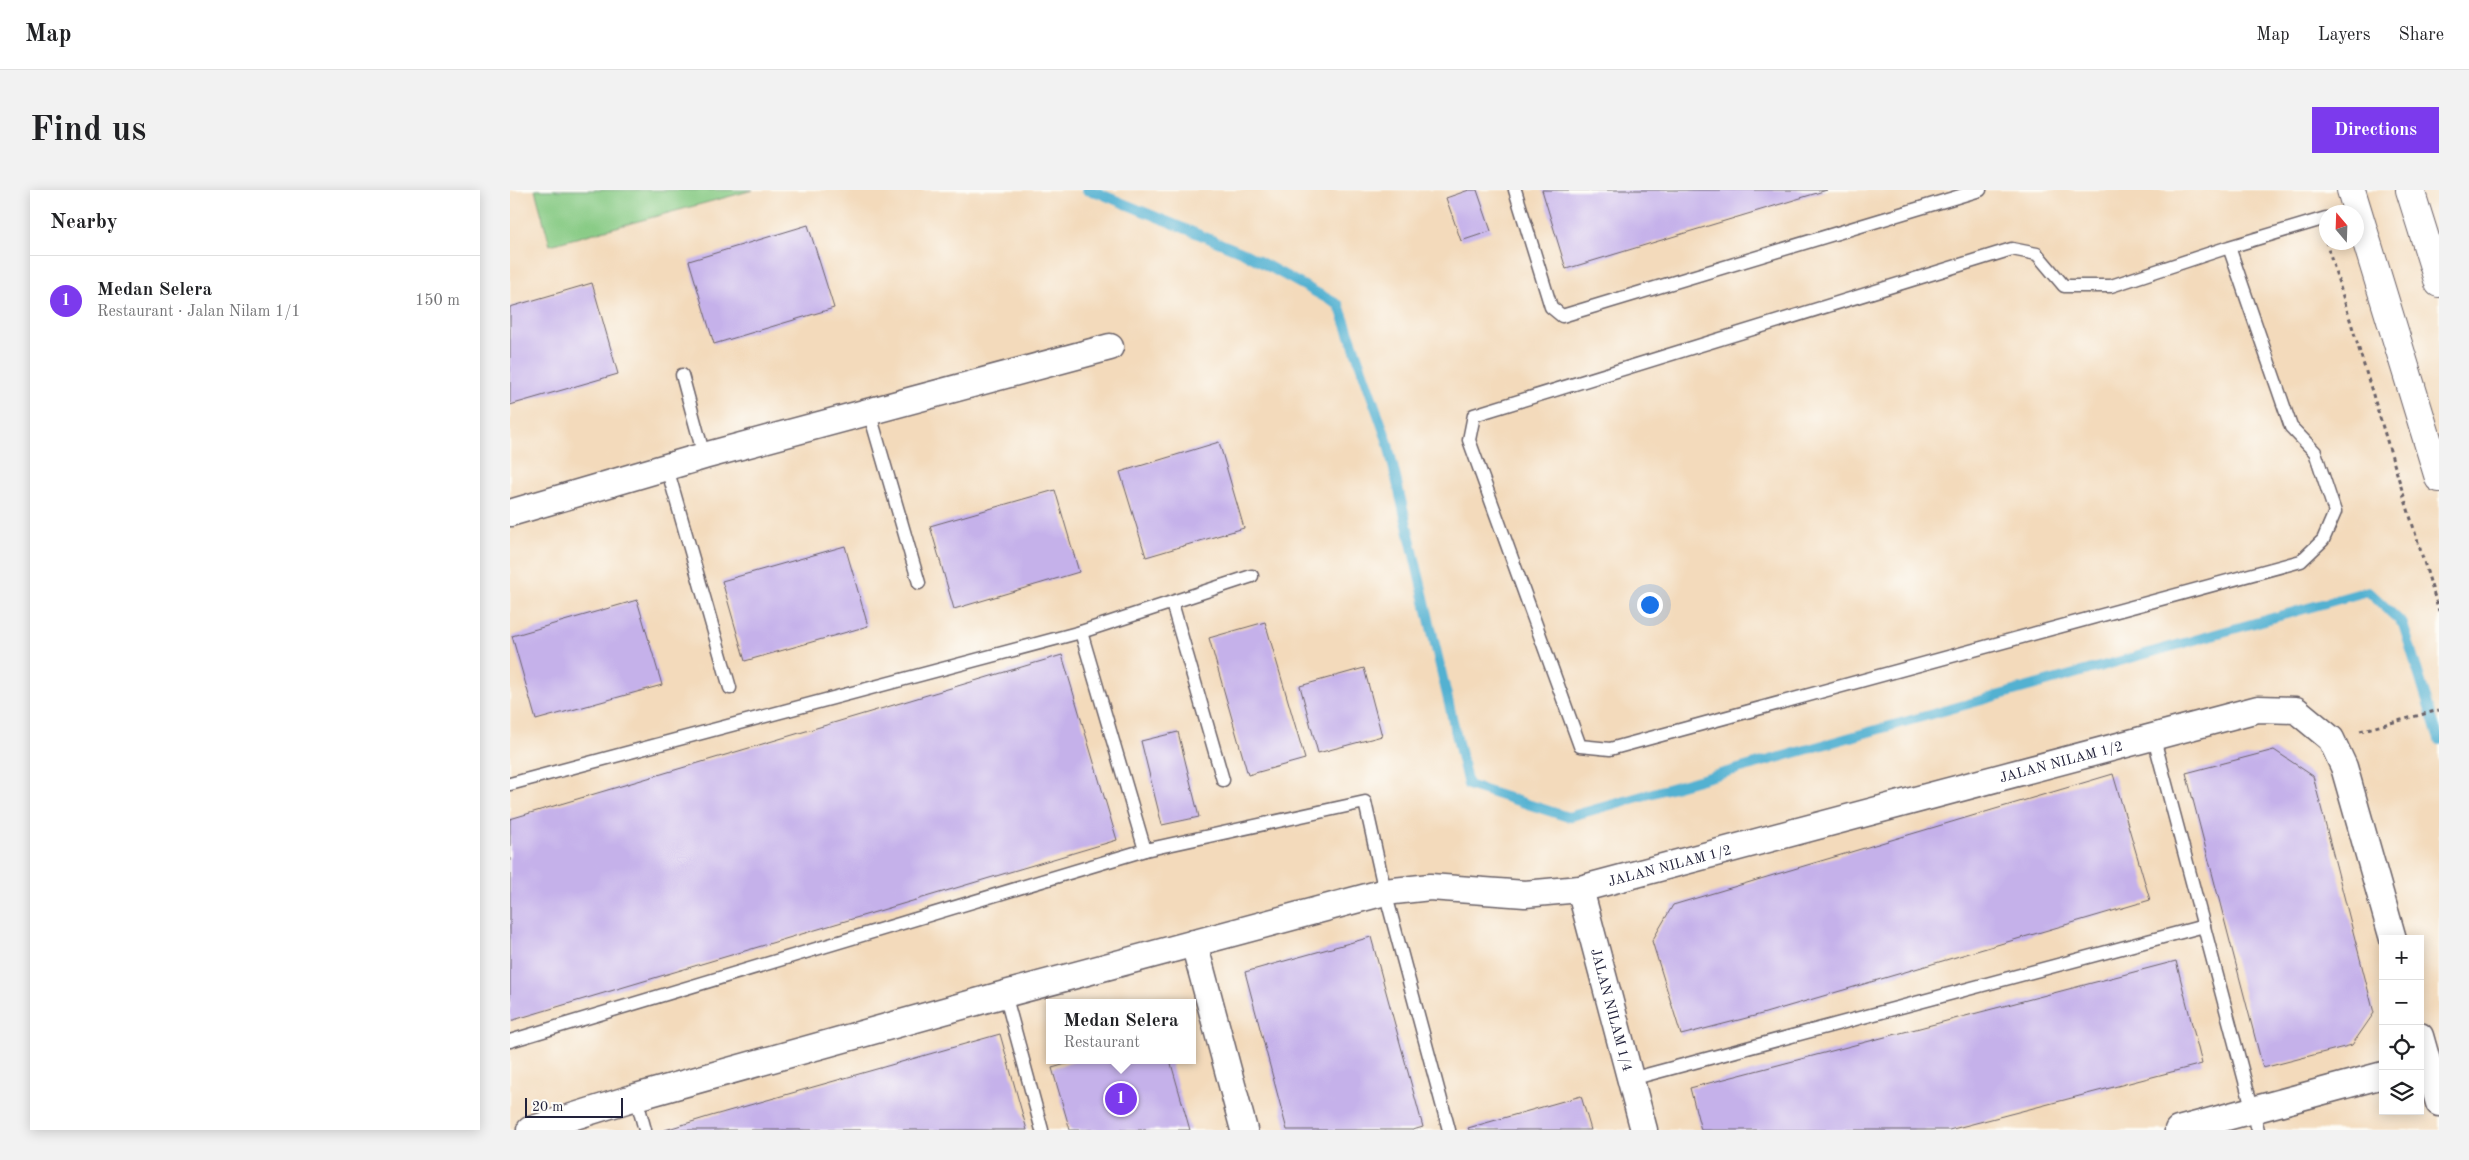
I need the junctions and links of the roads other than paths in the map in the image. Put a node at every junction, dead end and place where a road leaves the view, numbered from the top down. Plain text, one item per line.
1 (1515, 190) edge
2 (1980, 190) edge
3 (2410, 190) edge
4 (2352, 204) edge
5 (2319, 220) edge
6 (2229, 247) junction
7 (2439, 283) edge
8 (1110, 347) dead end
9 (682, 375) dead end
10 (868, 411) junction
11 (704, 456) junction
12 (666, 468) junction
13 (2439, 478) edge
14 (510, 512) edge
15 (1252, 576) dead end
16 (919, 583) dead end
17 (1172, 603) junction
18 (1080, 632) junction
19 (730, 688) dead end
20 (2153, 735) junction
21 (1223, 780) dead end
22 (510, 784) edge
23 (1145, 850) junction
24 (1580, 889) junction
25 (1385, 892) junction
26 (2204, 926) junction
27 (2392, 935) edge
28 (1194, 943) junction
29 (1006, 994) junction
30 (510, 1041) edge
31 (2424, 1064) edge
32 (2379, 1076) edge
33 (1630, 1079) junction
34 (636, 1097) junction
35 (2439, 1103) edge
36 (2256, 1120) edge
37 (530, 1130) edge
38 (644, 1130) edge
39 (1042, 1130) edge
40 (1244, 1130) edge
41 (1449, 1130) edge
42 (1644, 1130) edge
43 (2178, 1130) edge

1 - 2 lane
3 - 7 main road
4 - 13 main road
5 - 6 lane
6 - 6 lane
8 - 10 street
9 - 11 lane
10 - 11 street
10 - 16 lane
11 - 12 street
12 - 14 street
12 - 19 lane
15 - 17 lane
17 - 18 lane
17 - 21 lane
18 - 22 lane
18 - 23 lane
20 - 24 street, JALAN NILAM 1/2
20 - 26 lane
20 - 27 street, JALAN NILAM 1/2
23 - 25 lane
23 - 30 lane
24 - 25 street, JALAN NILAM 1/2
24 - 33 street, JALAN NILAM 1/4
25 - 28 street, JALAN NILAM 1/2
25 - 41 lane
26 - 33 lane
26 - 36 lane
28 - 29 street, JALAN NILAM 1/2
28 - 40 street
29 - 34 street, JALAN NILAM 1/2
29 - 39 lane
31 - 35 street
32 - 36 street
33 - 42 street, JALAN NILAM 1/4
34 - 37 street, JALAN NILAM 1/2
34 - 38 lane
36 - 43 street

